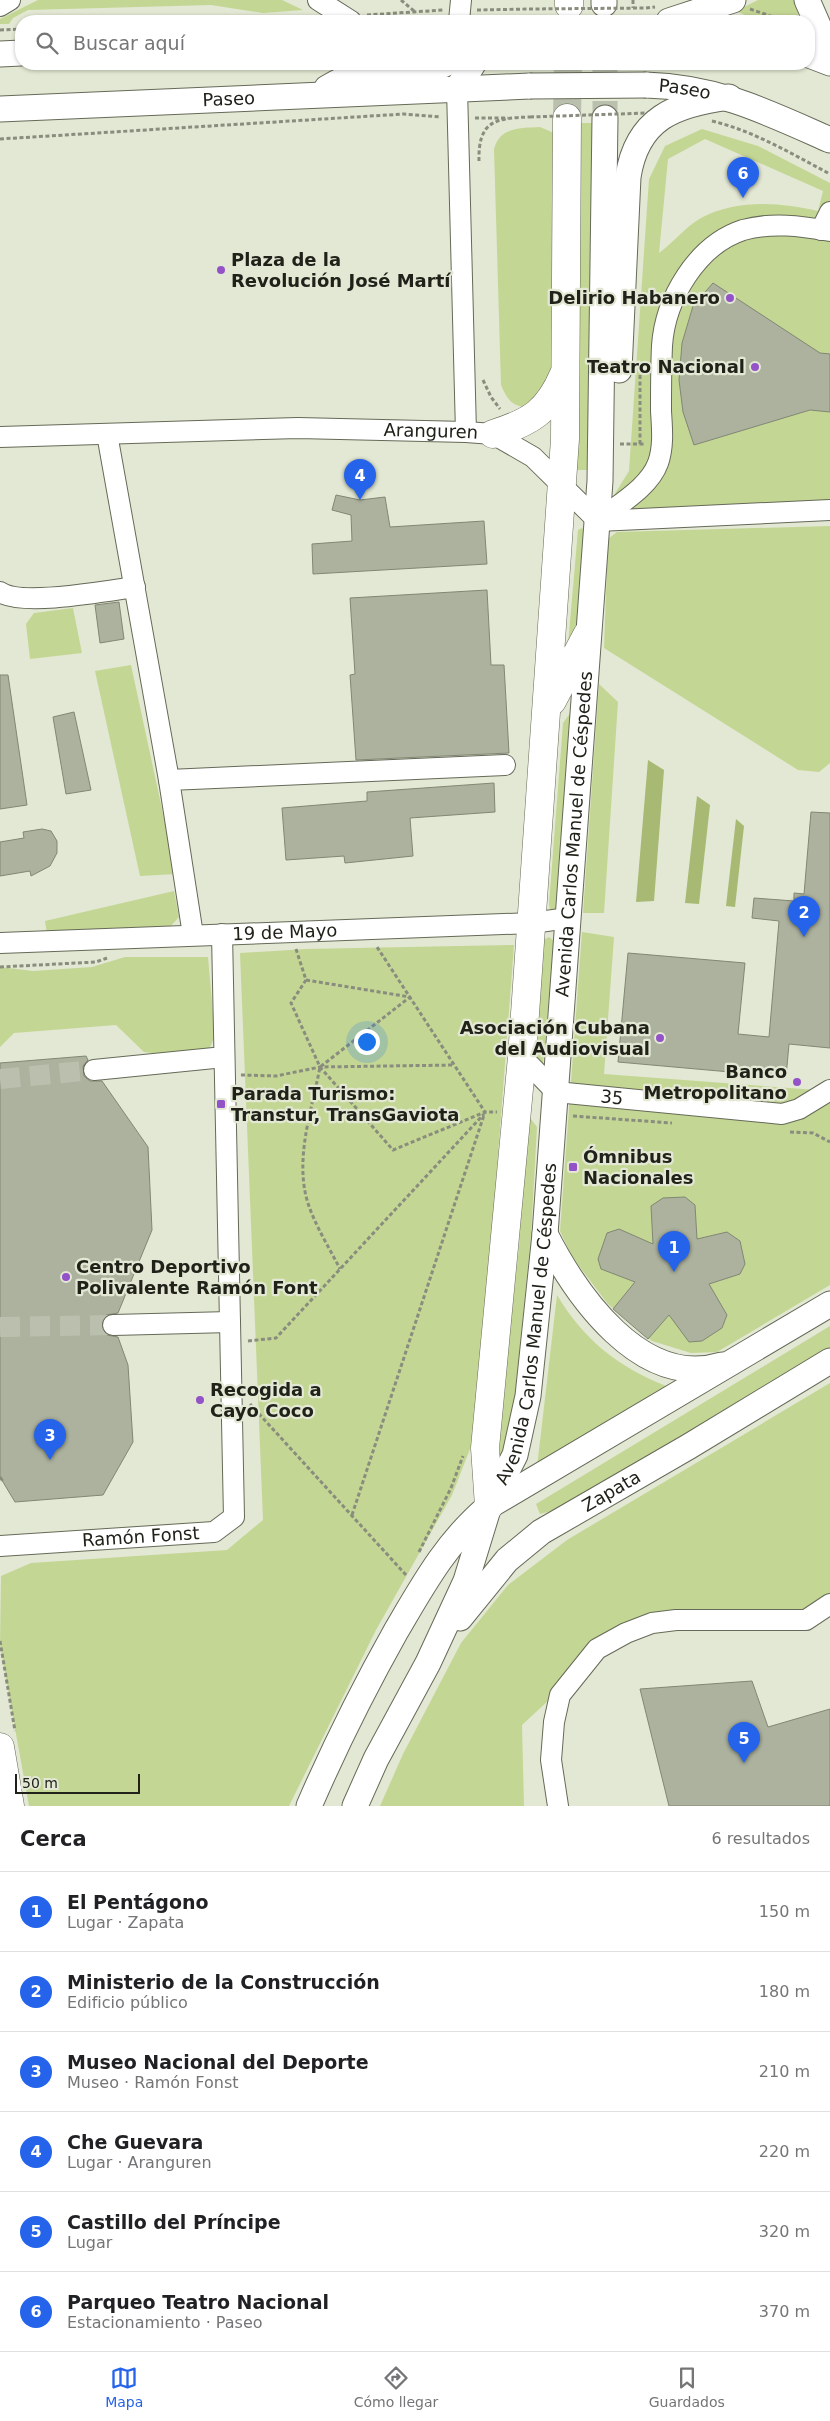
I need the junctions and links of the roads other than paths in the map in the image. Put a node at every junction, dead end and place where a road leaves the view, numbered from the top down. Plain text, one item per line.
1 (10, 0) edge
2 (318, 0) edge
3 (732, 0) edge
4 (807, 0) edge
5 (0, 6) edge
6 (342, 15) edge
7 (687, 15) edge
8 (813, 15) edge
9 (815, 19) edge
10 (15, 53) edge
11 (0, 54) edge
12 (830, 54) edge
13 (815, 57) edge
14 (830, 63) edge
15 (430, 70) edge
16 (456, 70) edge
17 (469, 70) edge
18 (457, 89) junction
19 (316, 94) junction
20 (729, 97) junction
21 (0, 109) edge
22 (566, 118) tunnel mouth
23 (605, 118) tunnel mouth
24 (830, 140) edge
25 (827, 224) edge
26 (566, 371) junction
27 (466, 432) junction
28 (107, 434) junction
29 (493, 434) junction
30 (0, 437) edge
31 (600, 481) junction
32 (561, 486) junction
33 (830, 510) edge
34 (598, 521) junction
35 (135, 587) junction
36 (0, 592) edge
37 (588, 635) junction
38 (547, 712) junction
39 (505, 765) dead end
40 (169, 780) junction
41 (568, 918) junction
42 (532, 923) junction
43 (222, 934) junction
44 (193, 935) junction
45 (0, 944) edge
46 (522, 1057) junction
47 (224, 1066) junction
48 (94, 1070) tunnel mouth
49 (830, 1090) edge
50 (555, 1104) junction
51 (545, 1234) junction
52 (830, 1304) edge
53 (230, 1322) junction
54 (113, 1324) tunnel mouth
55 (734, 1361) junction
56 (830, 1361) edge
57 (489, 1506) junction
58 (0, 1546) edge
59 (830, 1604) edge
60 (428, 1663) junction
61 (8, 1742) edge
62 (10, 1806) edge
63 (309, 1806) edge
64 (355, 1806) edge
65 (558, 1806) edge

1 - 5 street
2 - 6 street
3 - 7 main road
4 - 8 main road
9 - 12 main road
10 - 11 main road
13 - 14 main road
15 - 19 main road
16 - 18 main road
17 - 18 main road
18 - 19 main road, Paseo
18 - 20 main road, Paseo, bridge
18 - 27 street
19 - 21 main road, Paseo
20 - 24 main road, Paseo
20 - 31 main road
22 - 26 highway
23 - 31 main road, Avenida Carlos Manuel de Céspedes
25 - 34 street
26 - 29 highway
26 - 32 highway, Avenida Carlos Manuel de Céspedes
27 - 28 street, Aranguren
27 - 29 street, Aranguren
28 - 30 street, Aranguren
28 - 35 street
29 - 32 street, Aranguren
31 - 34 main road, Avenida Carlos Manuel de Céspedes
32 - 34 street, Aranguren
32 - 38 highway, Avenida Carlos Manuel de Céspedes
33 - 34 street
34 - 37 main road, Avenida Carlos Manuel de Céspedes
35 - 36 street
35 - 40 street
37 - 38 highway
37 - 41 main road, Avenida Carlos Manuel de Céspedes
38 - 42 highway, Avenida Carlos Manuel de Céspedes
39 - 40 street
40 - 44 street
41 - 42 street, 19 de Mayo
41 - 50 main road, Avenida Carlos Manuel de Céspedes
42 - 43 street, 19 de Mayo
42 - 46 highway, Avenida Carlos Manuel de Céspedes
43 - 44 street, 19 de Mayo
43 - 47 street, Ramón Fonst
44 - 45 street, 19 de Mayo
46 - 50 street
46 - 57 highway, Avenida Carlos Manuel de Céspedes
47 - 48 street
47 - 53 street, Ramón Fonst
49 - 50 street, 35
50 - 51 main road, Avenida Carlos Manuel de Céspedes
51 - 55 main road
51 - 57 main road, Avenida Carlos Manuel de Céspedes
52 - 55 main road
53 - 54 street
53 - 58 street, Ramón Fonst
55 - 57 main road
56 - 60 main road, Zapata
57 - 60 main road, Zapata
57 - 63 main road
59 - 65 street
60 - 64 main road, Zapata
61 - 62 highway

